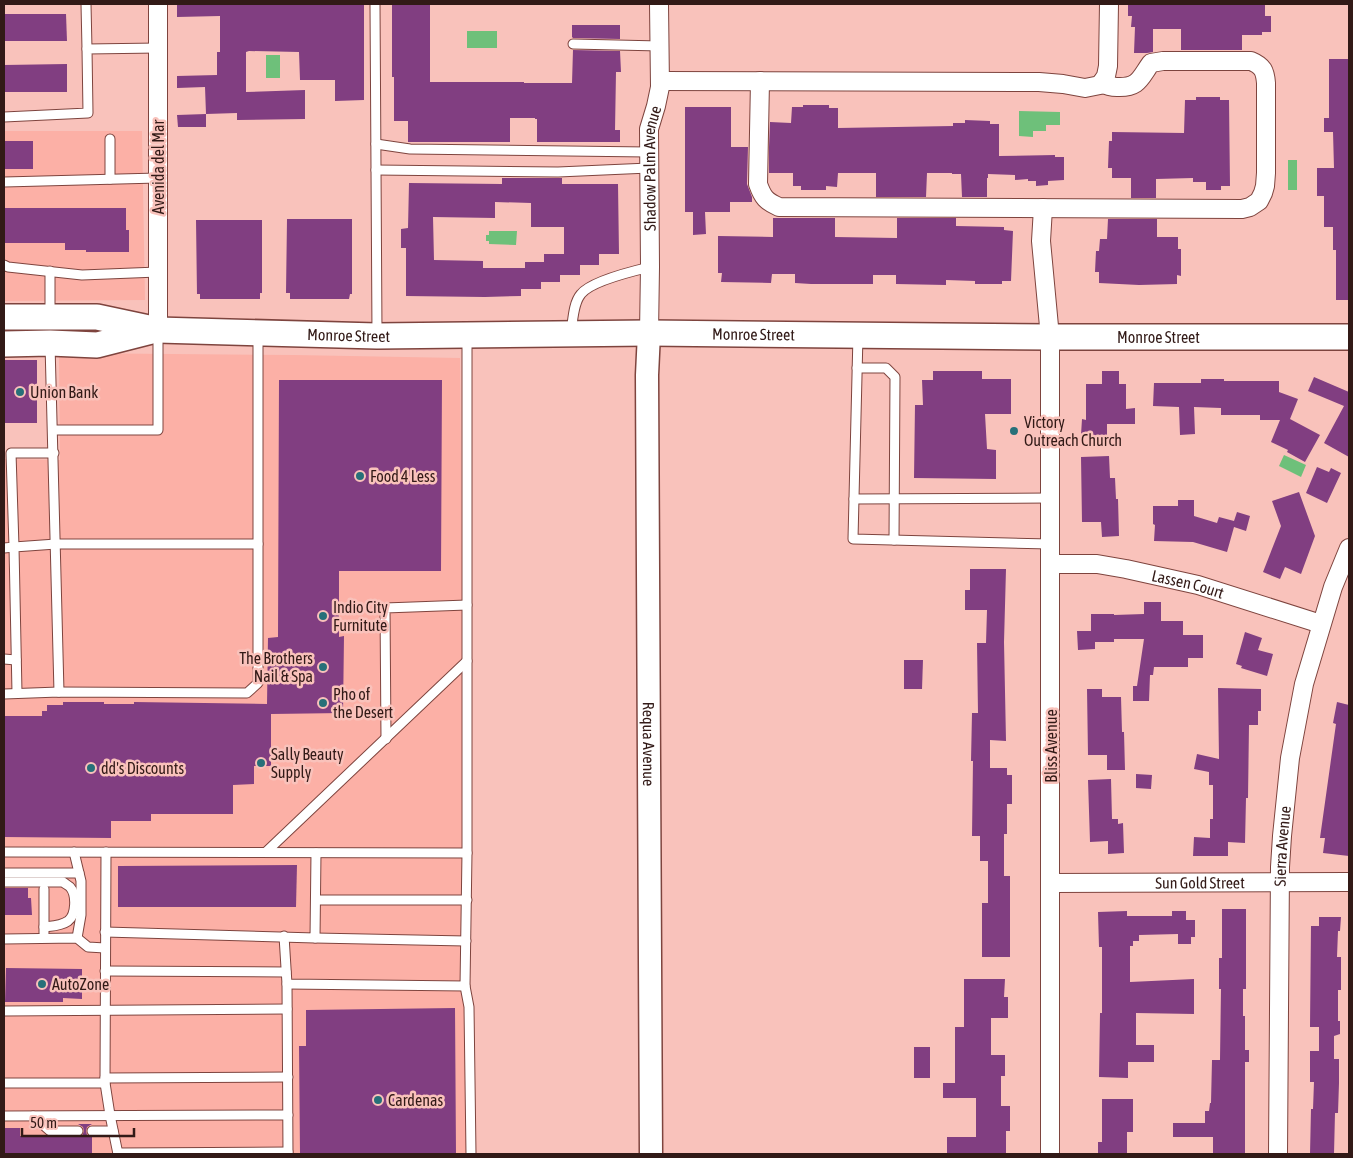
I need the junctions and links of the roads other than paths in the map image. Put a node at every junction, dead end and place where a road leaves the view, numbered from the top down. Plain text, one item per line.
1 (86, 4) edge
2 (158, 4) edge
3 (375, 4) edge
4 (659, 4) edge
5 (1109, 4) edge
6 (573, 44) dead end
7 (660, 46) junction
8 (158, 48) junction
9 (87, 49) junction
10 (660, 81) junction
11 (760, 81) junction
12 (1101, 83) junction
13 (4, 117) edge
14 (110, 139) dead end
15 (376, 144) junction
16 (648, 160) junction
17 (376, 170) junction
18 (158, 178) junction
19 (110, 179) junction
20 (4, 182) edge
21 (1043, 208) junction
22 (4, 265) edge
23 (650, 267) junction
24 (50, 271) junction
25 (158, 272) junction
26 (4, 317) edge
27 (50, 317) junction
28 (158, 330) junction
29 (258, 332) junction
30 (649, 333) junction
31 (571, 334) junction
32 (467, 335) junction
33 (858, 335) junction
34 (378, 336) junction
35 (1050, 337) junction
36 (1349, 337) edge
37 (50, 343) junction
38 (4, 344) edge
39 (857, 368) junction
40 (53, 430) junction
41 (8, 453) edge
42 (54, 453) junction
43 (1050, 498) junction
44 (854, 499) junction
45 (895, 499) junction
46 (894, 540) junction
47 (56, 544) junction
48 (258, 544) junction
49 (1050, 544) junction
50 (4, 548) edge
51 (14, 548) junction
52 (1349, 548) edge
53 (1050, 564) junction
54 (467, 605) junction
55 (1321, 624) junction
56 (4, 659) edge
57 (16, 660) junction
58 (467, 661) junction
59 (59, 692) junction
60 (17, 693) junction
61 (4, 694) edge
62 (386, 738) junction
63 (4, 852) edge
64 (74, 852) junction
65 (106, 852) junction
66 (266, 852) junction
67 (316, 853) junction
68 (467, 853) junction
69 (4, 873) edge
70 (79, 873) junction
71 (1280, 881) junction
72 (4, 882) edge
73 (1349, 882) edge
74 (1051, 883) junction
75 (44, 890) dead end
76 (316, 900) junction
77 (466, 900) junction
78 (44, 928) junction
79 (105, 932) junction
80 (284, 936) junction
81 (44, 938) junction
82 (77, 938) junction
83 (315, 938) junction
84 (4, 939) edge
85 (466, 941) junction
86 (105, 948) junction
87 (105, 971) junction
88 (286, 972) junction
89 (287, 984) junction
90 (464, 986) junction
91 (105, 1009) junction
92 (287, 1009) junction
93 (4, 1011) edge
94 (288, 1077) junction
95 (105, 1080) junction
96 (4, 1083) edge
97 (288, 1115) junction
98 (4, 1116) edge
99 (33, 1116) junction
100 (110, 1116) junction
101 (78, 1131) dead end
102 (92, 1131) dead end
103 (113, 1131) junction
104 (288, 1153) edge
105 (118, 1154) edge
106 (471, 1154) edge
107 (651, 1154) edge
108 (1050, 1154) edge
109 (1278, 1154) edge

1 - 9 lane
2 - 8 street, Avenida del Mar
3 - 15 lane
4 - 7 street, Shadow Palm Avenue
5 - 12 street
6 - 7 lane
7 - 10 street, Shadow Palm Avenue
8 - 9 lane
8 - 18 street, Avenida del Mar
9 - 13 lane
10 - 11 street
10 - 16 street, Shadow Palm Avenue
11 - 12 street
11 - 21 street
12 - 21 street
14 - 19 lane
15 - 16 lane
15 - 17 lane
16 - 17 lane
16 - 23 street, Shadow Palm Avenue
17 - 34 lane
18 - 19 lane
18 - 25 street, Avenida del Mar
19 - 20 lane
21 - 35 street, Bliss Avenue
22 - 24 lane
23 - 30 street, Shadow Palm Avenue
23 - 31 lane
24 - 25 lane
24 - 27 lane
25 - 28 street, Avenida del Mar
26 - 27 main road, Monroe Street
27 - 28 main road, Monroe Street
28 - 29 main road, Monroe Street
28 - 37 main road, Monroe Street
28 - 40 lane
29 - 34 main road, Monroe Street
29 - 48 lane
30 - 31 main road, Monroe Street
30 - 33 main road, Monroe Street
30 - 107 street, Requa Avenue
31 - 32 main road, Monroe Street
32 - 34 main road, Monroe Street
32 - 54 lane
33 - 35 main road, Monroe Street
33 - 39 lane
35 - 36 main road, Monroe Street
35 - 43 street, Bliss Avenue
37 - 38 main road, Monroe Street
37 - 40 lane
39 - 44 lane
39 - 45 lane
40 - 42 lane
41 - 42 lane
41 - 51 lane
42 - 47 lane
43 - 45 lane
43 - 49 street, Bliss Avenue
44 - 45 lane
44 - 46 lane
45 - 46 lane
46 - 49 lane
47 - 48 lane
47 - 51 lane
47 - 59 lane
48 - 59 lane
49 - 53 street, Bliss Avenue
50 - 51 lane
51 - 57 lane
52 - 55 street, Sierra Avenue
53 - 55 street, Lassen Court
53 - 74 street, Bliss Avenue
54 - 58 lane
54 - 62 lane
55 - 71 street, Sierra Avenue
56 - 57 lane
57 - 60 lane
58 - 62 lane
58 - 68 lane
59 - 60 lane
60 - 61 lane
62 - 66 lane
63 - 64 lane
64 - 65 lane
64 - 70 lane
65 - 66 lane
65 - 79 lane
66 - 67 lane
67 - 68 lane
67 - 76 lane
68 - 77 lane
69 - 70 lane
70 - 82 lane
71 - 73 street, Sun Gold Street
71 - 74 street, Sun Gold Street
71 - 109 street, Sierra Avenue
72 - 78 lane
74 - 108 street, Bliss Avenue
75 - 78 lane
76 - 77 lane
76 - 83 lane
77 - 85 lane
78 - 81 lane
79 - 80 lane
79 - 86 lane
80 - 83 lane
80 - 88 lane
81 - 82 lane
81 - 84 lane
82 - 86 lane
83 - 85 lane
85 - 90 lane
86 - 87 lane
87 - 88 lane
87 - 91 lane
88 - 89 lane
89 - 90 lane
89 - 92 lane
90 - 106 lane
91 - 92 lane
91 - 93 lane
91 - 95 lane
92 - 94 lane
94 - 95 lane
94 - 97 lane
95 - 96 lane
95 - 100 lane
97 - 100 lane
97 - 104 lane
98 - 99 lane
99 - 100 lane
99 - 101 lane
100 - 103 lane
102 - 103 lane
103 - 105 lane
104 - 105 lane

